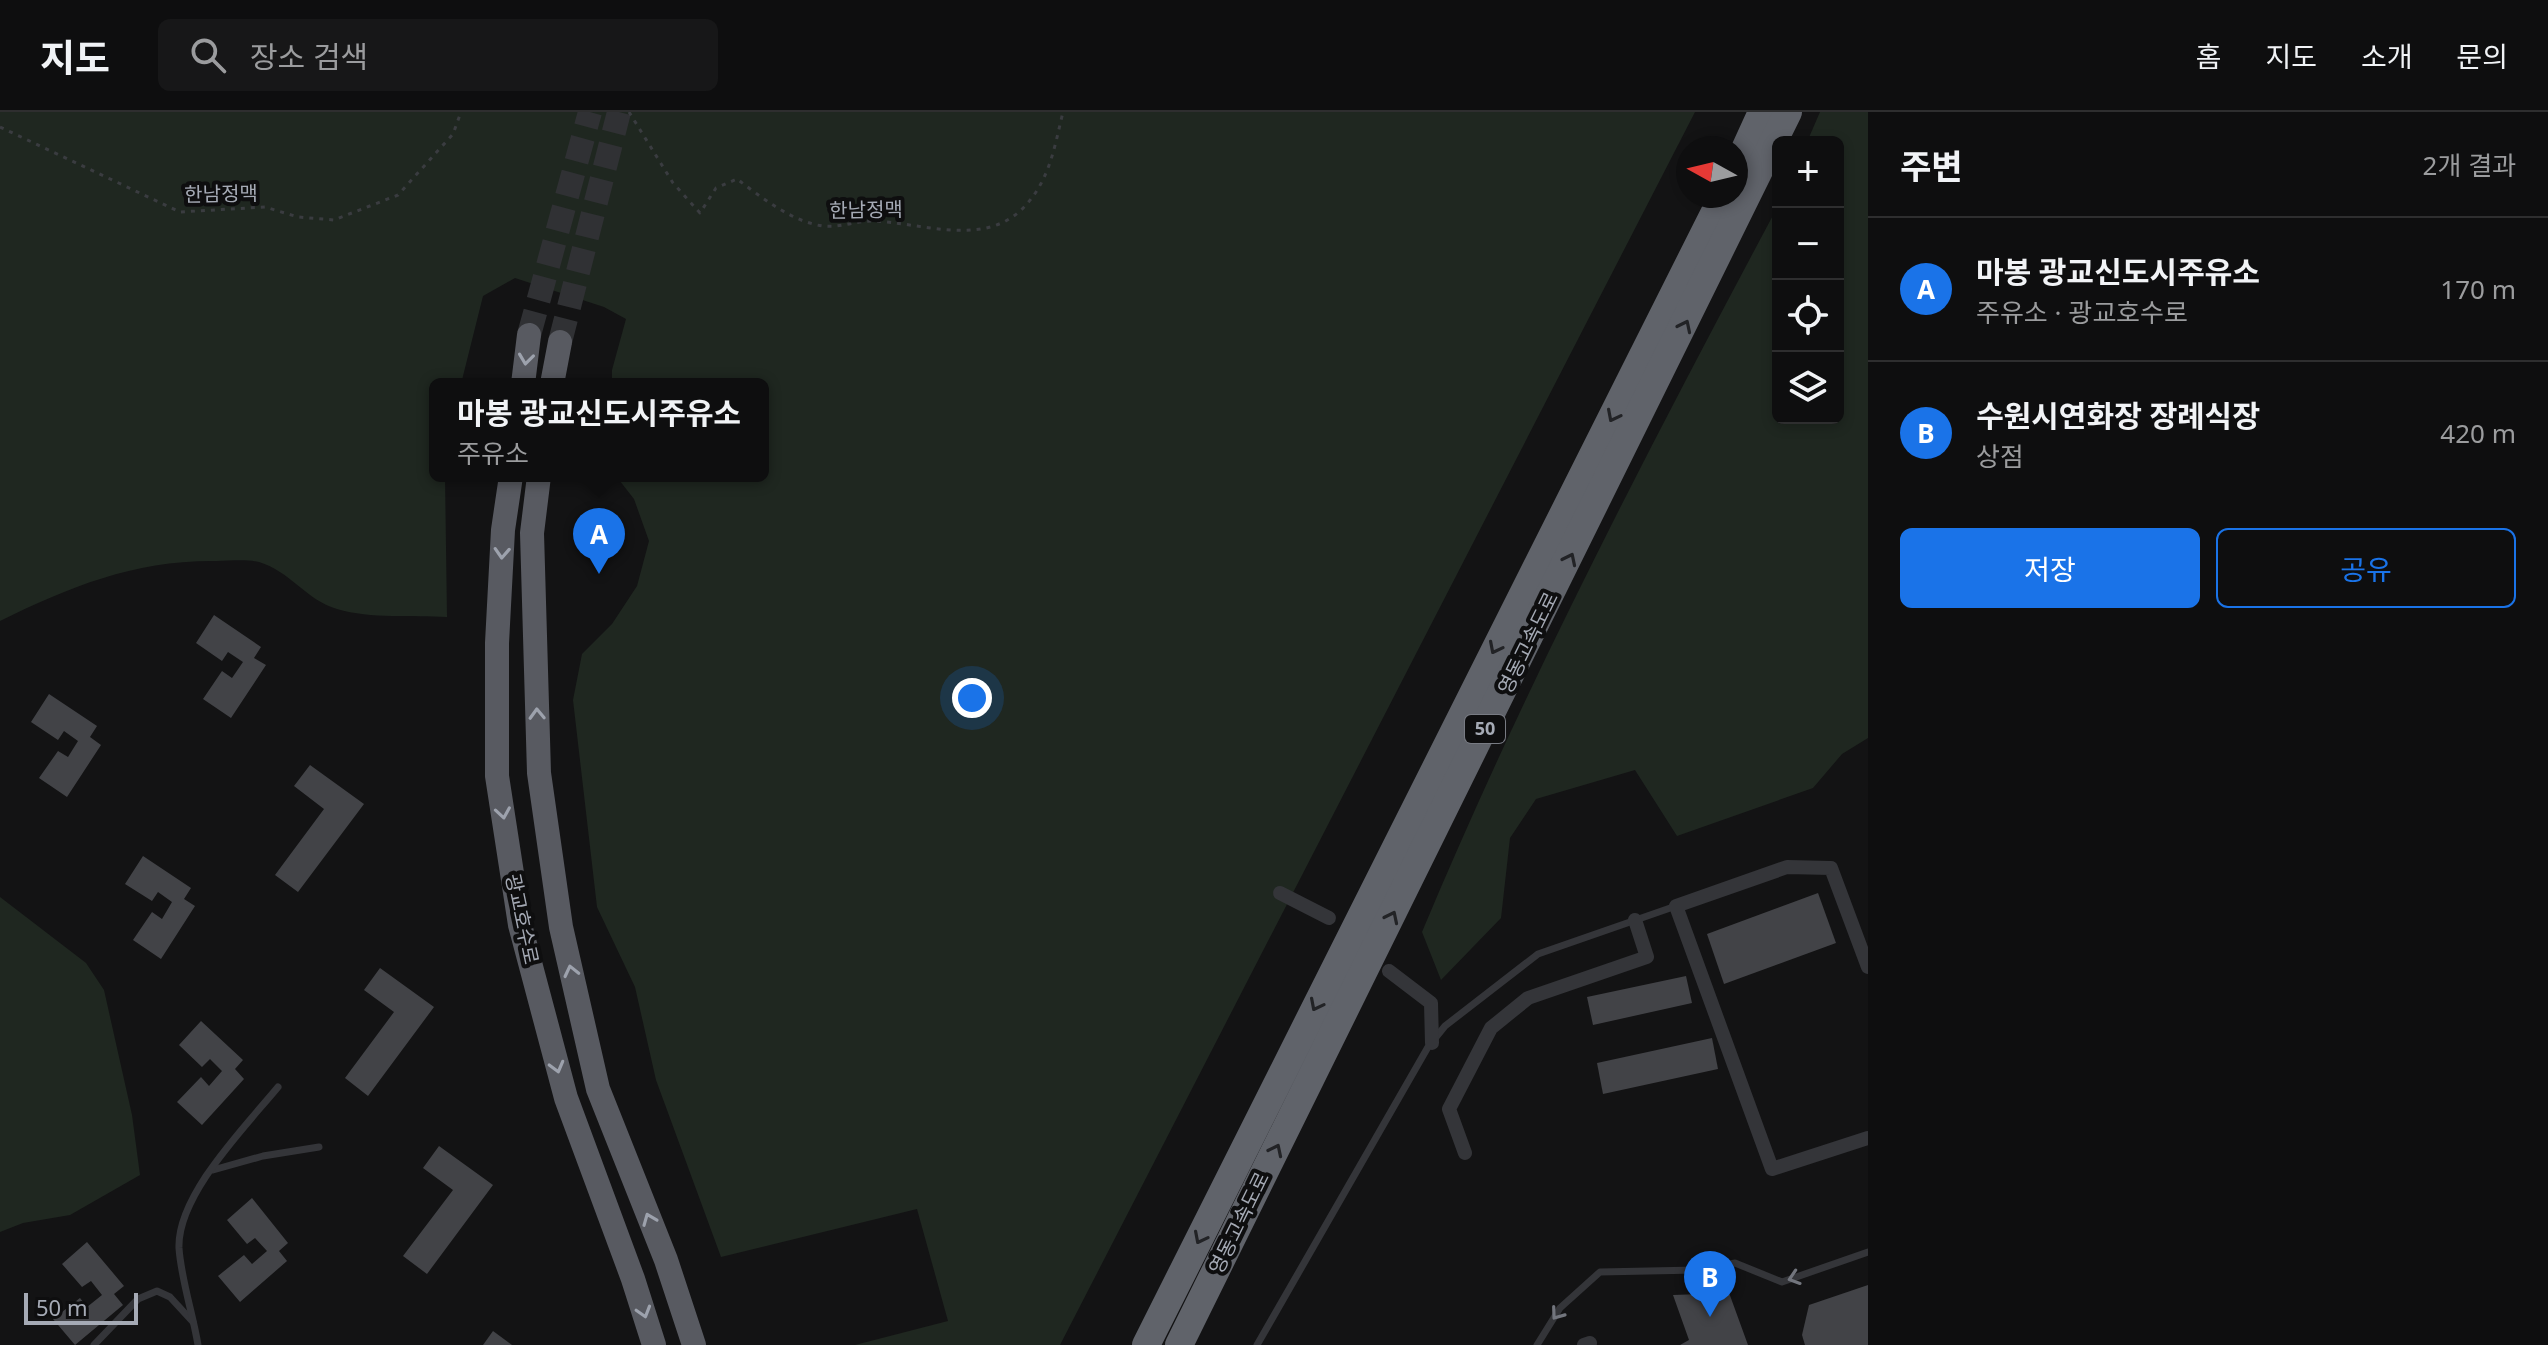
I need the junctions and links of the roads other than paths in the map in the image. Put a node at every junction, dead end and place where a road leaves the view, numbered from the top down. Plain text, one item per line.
1 (1762, 112) edge
2 (1788, 112) edge
3 (1748, 143) edge
4 (1717, 208) edge
5 (529, 335) tunnel mouth
6 (560, 342) tunnel mouth
7 (524, 378) edge
8 (553, 378) edge
9 (510, 482) edge
10 (538, 482) edge
11 (1280, 893) dead end
12 (1676, 906) junction
13 (1329, 918) dead end
14 (1635, 920) junction
15 (1868, 967) edge
16 (1389, 971) dead end
17 (1432, 1043) junction
18 (278, 1087) dead end
19 (1868, 1138) edge
20 (319, 1147) dead end
21 (1465, 1153) dead end
22 (211, 1170) junction
23 (1868, 1252) edge
24 (195, 1324) junction
25 (94, 1345) edge
26 (198, 1345) edge
27 (654, 1345) edge
28 (694, 1345) edge
29 (1146, 1345) edge
30 (1179, 1345) edge
31 (1257, 1345) edge
32 (1537, 1345) edge

1 - 3 highway
30 -> 2 highway, 영동고속도로 / 50
4 -> 29 highway, 영동고속도로 / 50
5 -> 7 highway
6 - 8 highway
9 -> 27 highway, 광교호수로
28 -> 10 highway, 광교호수로
11 - 13 street
12 - 14 lane
12 - 15 street
12 - 19 street
14 - 17 lane
14 - 21 street
16 - 17 street
17 - 31 lane
18 - 22 lane
20 - 22 lane
22 - 24 lane
23 -> 32 lane
24 - 25 lane
24 - 26 lane

